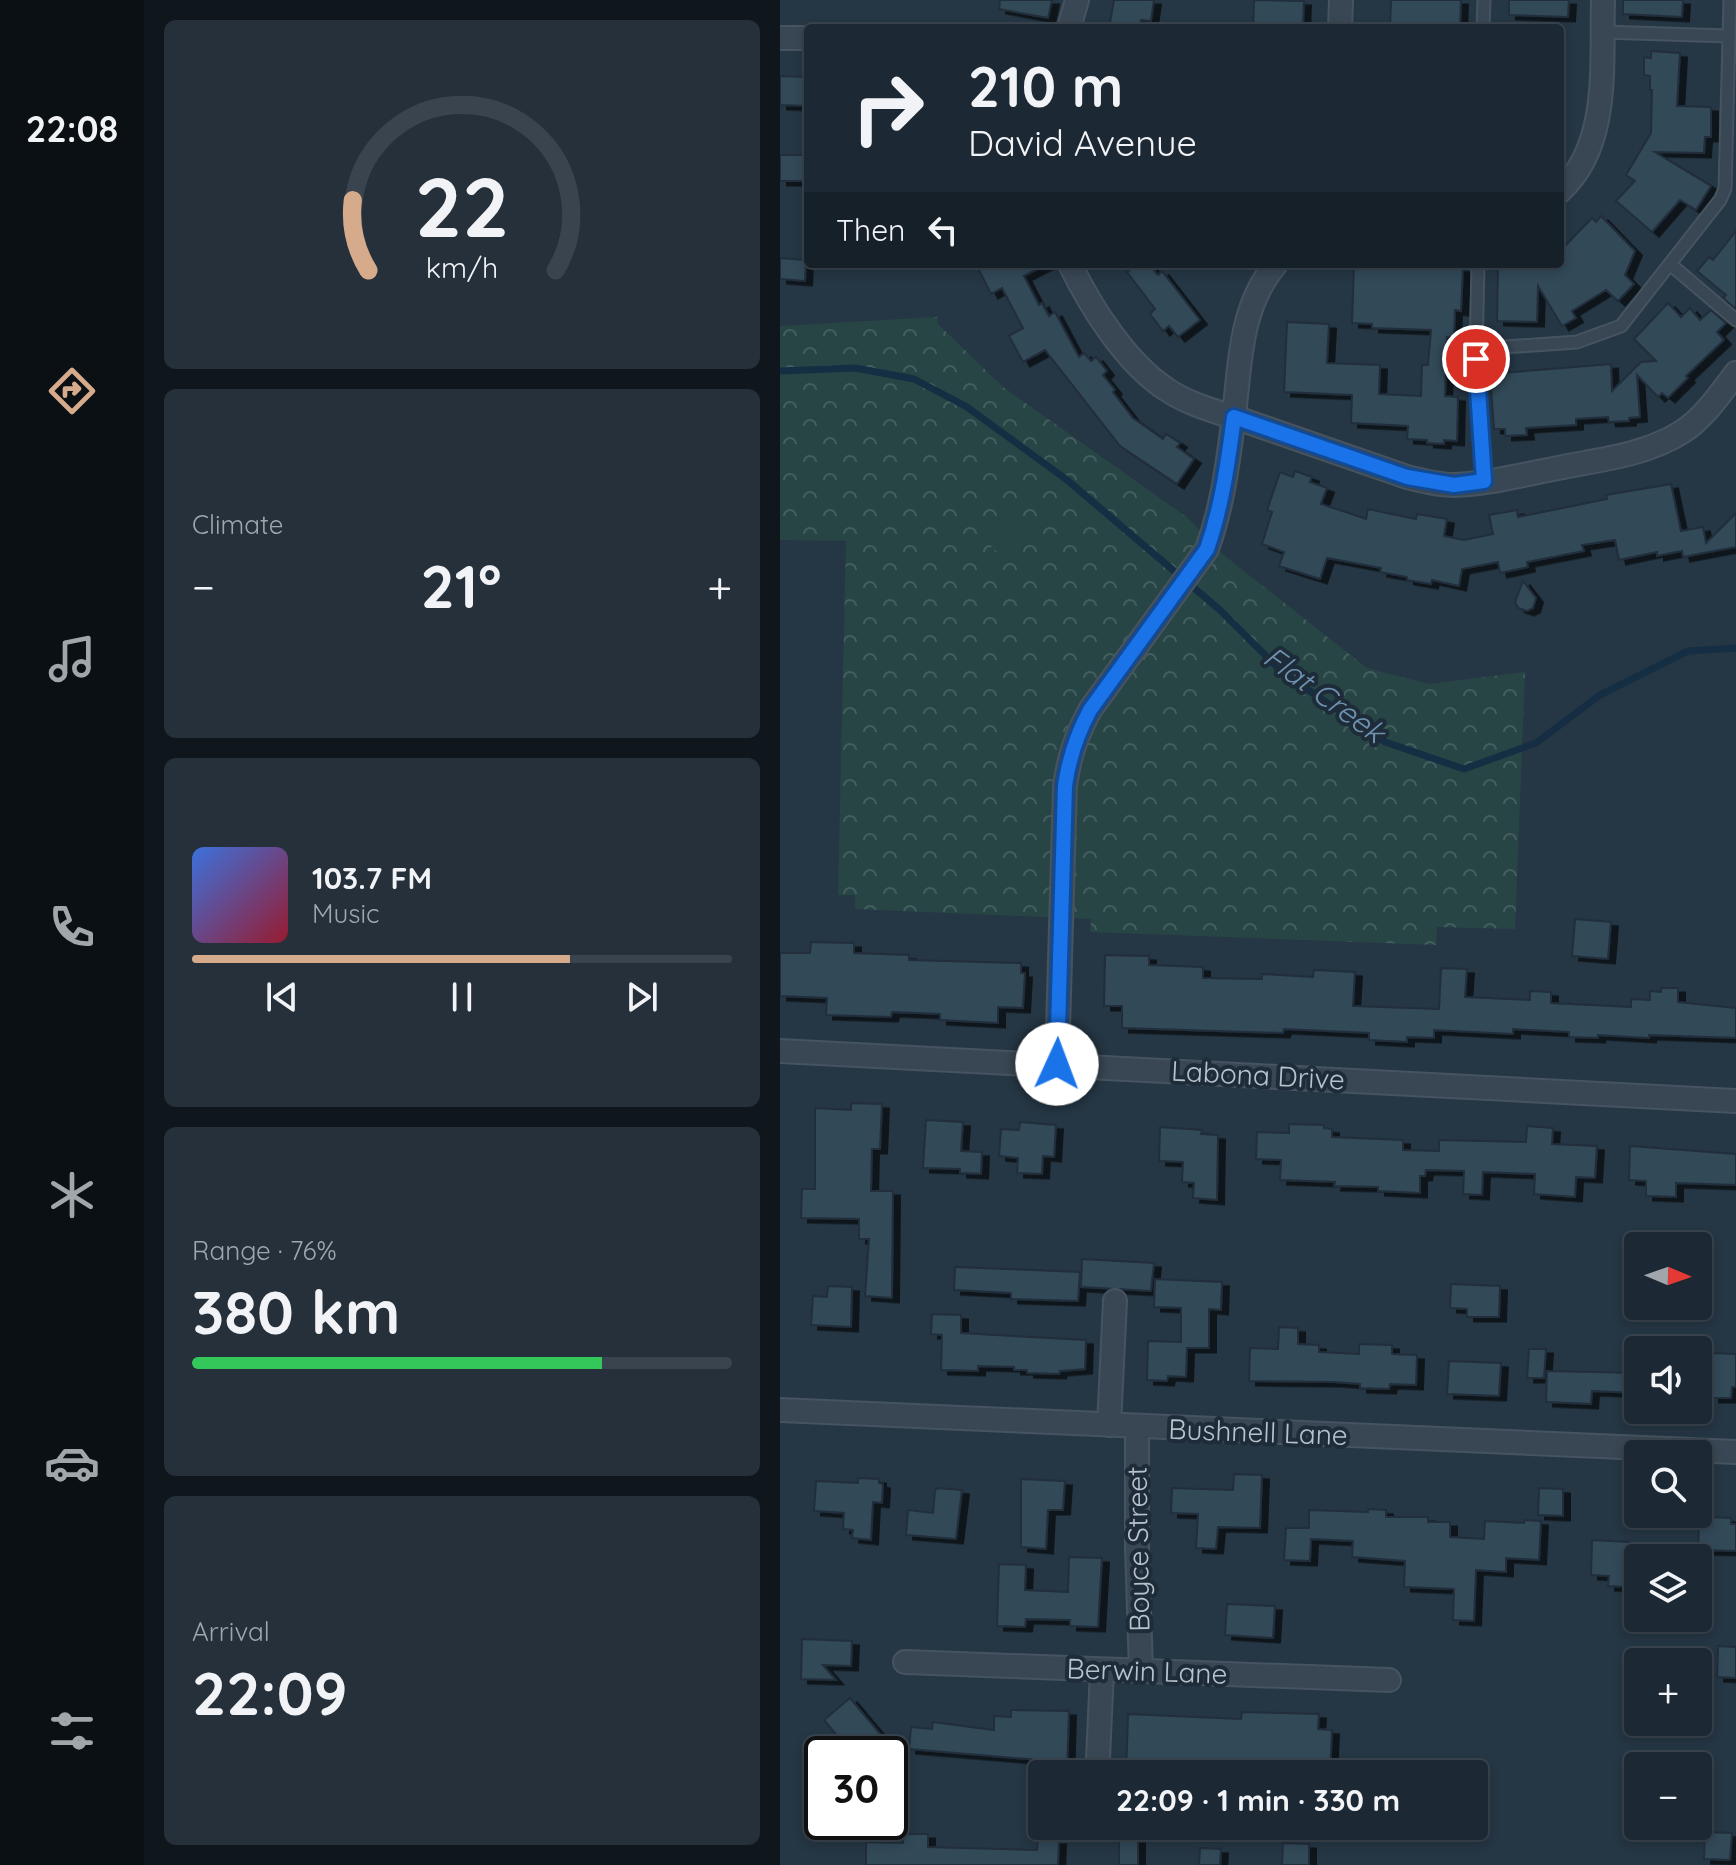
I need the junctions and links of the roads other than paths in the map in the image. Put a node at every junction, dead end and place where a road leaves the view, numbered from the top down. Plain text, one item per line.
1 (1077, 0) edge
2 (1341, 0) edge
3 (1484, 0) edge
4 (1603, 0) edge
5 (1730, 0) edge
6 (1070, 24) edge
7 (1340, 24) edge
8 (1483, 24) edge
9 (1602, 32) junction
10 (1729, 36) junction
11 (780, 38) edge
12 (804, 38) edge
13 (1564, 187) edge
14 (1670, 264) junction
15 (1072, 268) edge
16 (1273, 268) edge
17 (1478, 268) edge
18 (1736, 320) edge
19 (1476, 349) junction
20 (1736, 373) edge
21 (1234, 417) junction
22 (1484, 481) junction
23 (780, 1051) edge
24 (1057, 1064) junction
25 (1736, 1101) edge
26 (1115, 1301) dead end
27 (780, 1410) edge
28 (1109, 1425) junction
29 (1137, 1426) junction
30 (1736, 1452) edge
31 (905, 1662) dead end
32 (1102, 1670) junction
33 (1141, 1671) junction
34 (1389, 1680) dead end
35 (1098, 1759) dead end

1 - 6 street
2 - 7 street
3 - 8 lane
4 - 9 street
5 - 10 lane
9 - 10 lane
9 - 13 street
10 - 14 lane
11 - 12 street
14 - 18 lane
14 - 19 lane
15 - 21 street
16 - 21 street
17 - 19 lane
19 - 22 lane
20 - 22 street
21 - 22 street
21 - 24 street
23 - 24 street, Labona Drive
24 - 25 street, Labona Drive
26 - 28 street
27 - 28 street, Bushnell Lane
28 - 29 street, Bushnell Lane
29 - 30 street, Bushnell Lane
29 - 33 street, Boyce Street
31 - 32 street, Berwin Lane
32 - 33 street, Berwin Lane
32 - 35 street
33 - 34 street, Berwin Lane

